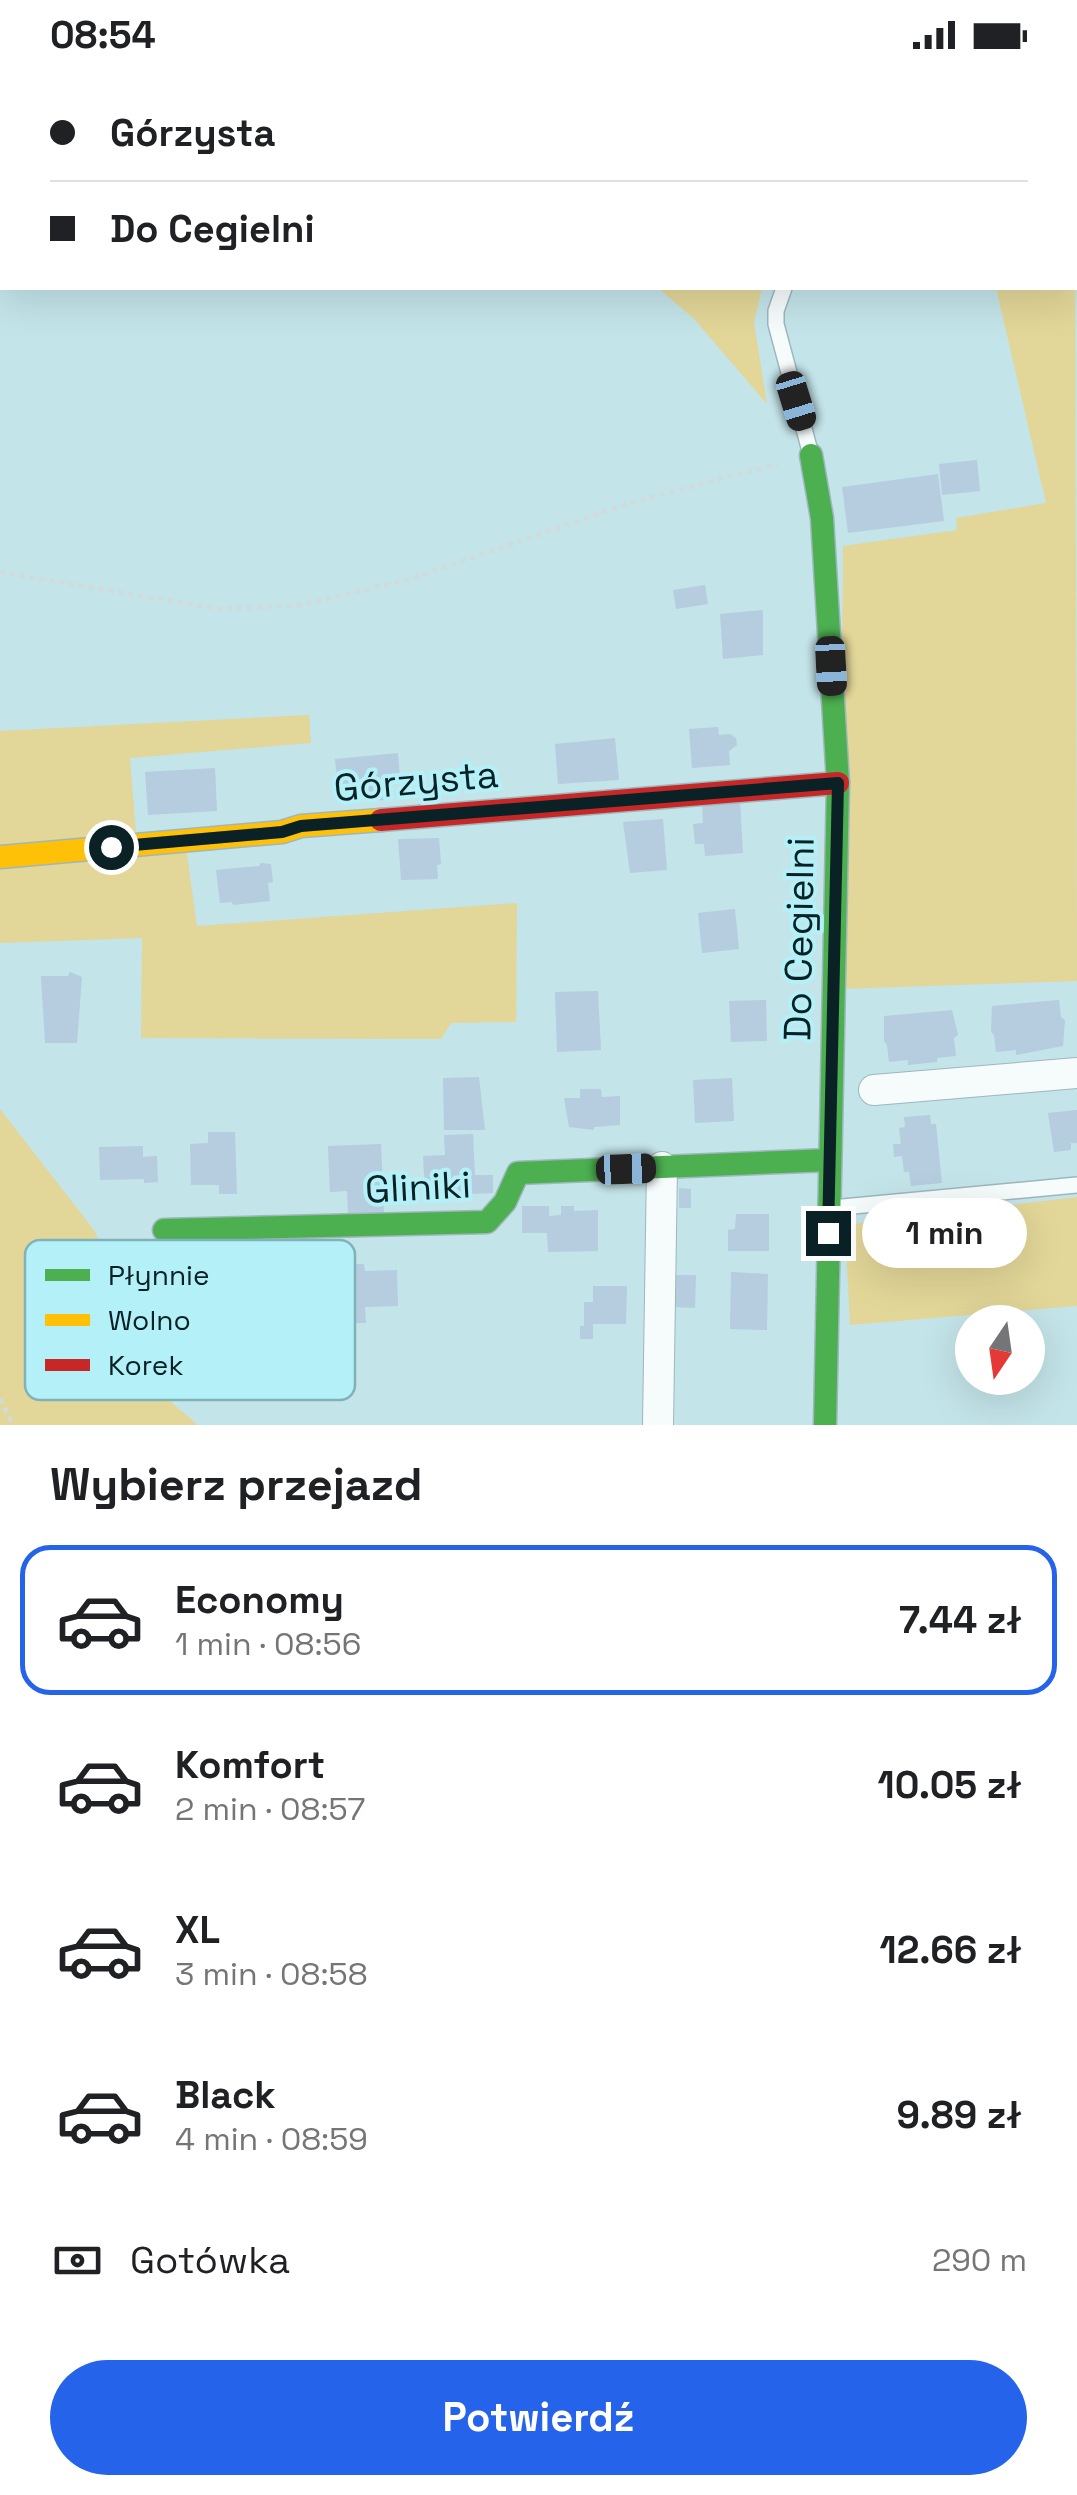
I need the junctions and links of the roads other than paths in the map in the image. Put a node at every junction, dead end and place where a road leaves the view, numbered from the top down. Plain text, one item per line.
1 (783, 290) edge
2 (812, 455) joint
3 (838, 783) junction
4 (0, 857) edge
5 (1077, 1073) edge
6 (874, 1090) dead end
7 (830, 1160) junction
8 (662, 1167) junction
9 (1077, 1185) edge
10 (829, 1208) junction
11 (164, 1230) dead end
12 (658, 1425) edge
13 (825, 1425) edge

1 - 2 lane
2 - 3 street, Do Cegielni
3 - 4 street, Górzysta
3 - 7 street, Do Cegielni
5 - 6 street
7 - 8 street, Gliniki
7 - 10 street, Do Cegielni
8 - 11 street, Gliniki
8 - 12 street
9 - 10 lane
10 - 13 street, Do Cegielni

